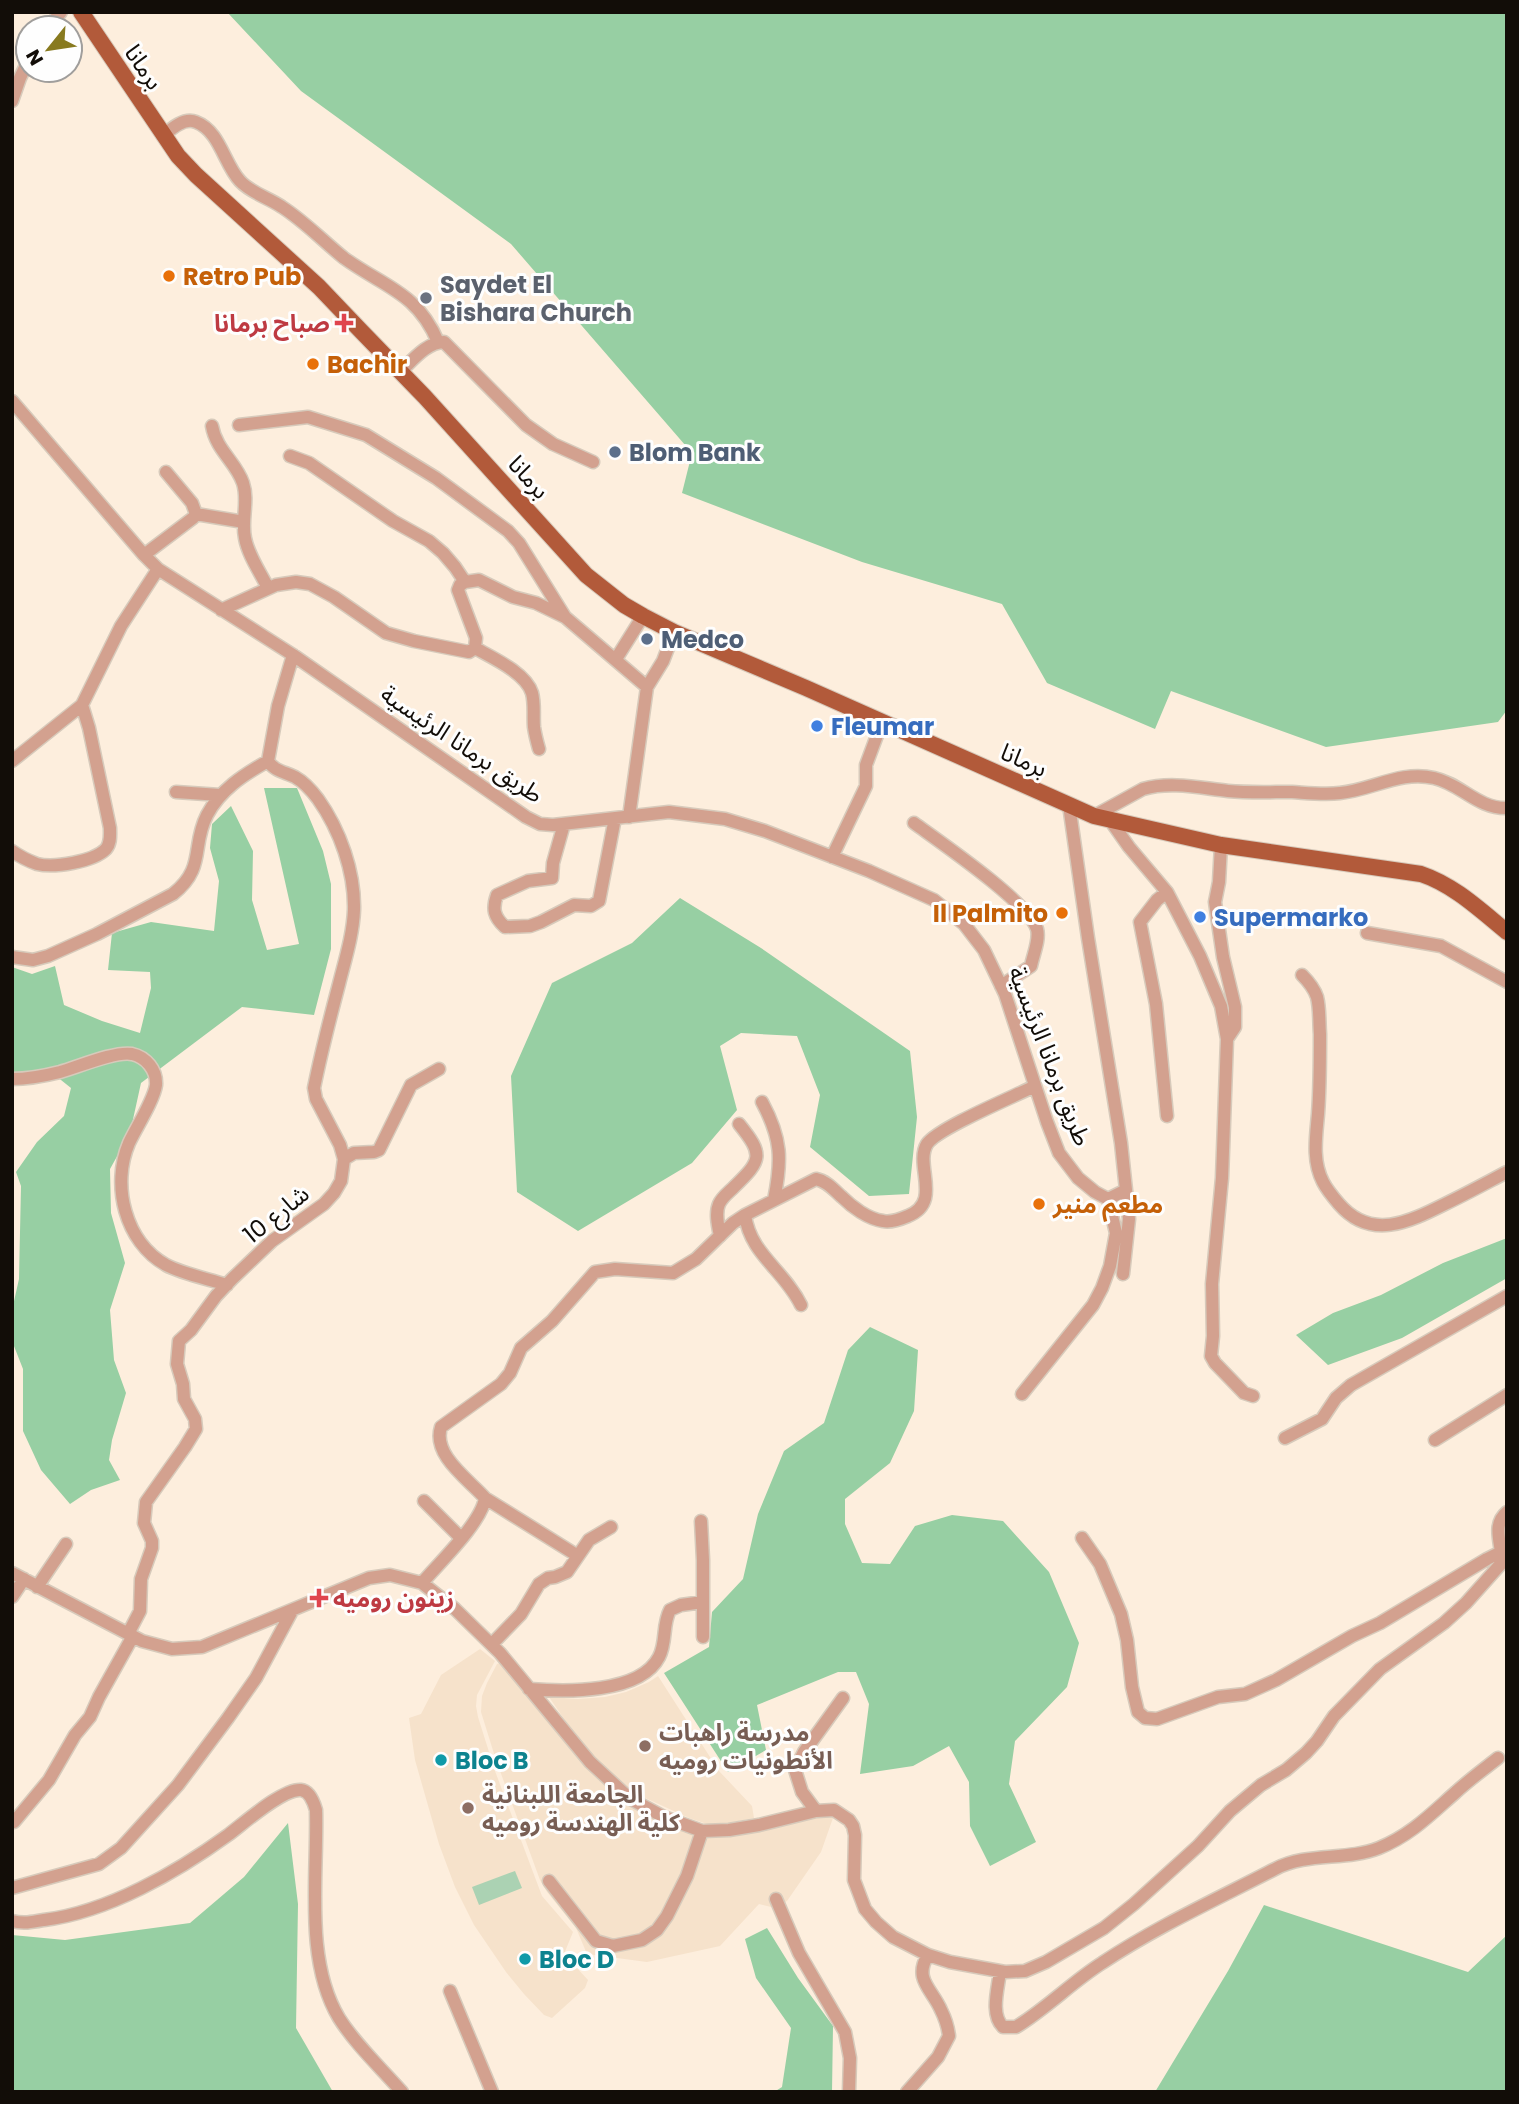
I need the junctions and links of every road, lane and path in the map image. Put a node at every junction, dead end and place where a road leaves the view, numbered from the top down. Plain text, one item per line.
1 (80, 12) edge
2 (18, 84) edge
3 (12, 101) edge
4 (163, 135) junction
5 (438, 342) junction
6 (401, 371) junction
7 (12, 401) edge
8 (239, 425) dead end
9 (212, 426) dead end
10 (290, 456) dead end
11 (593, 462) dead end
12 (166, 472) dead end
13 (196, 514) junction
14 (244, 522) junction
15 (144, 555) junction
16 (158, 569) junction
17 (465, 582) junction
18 (268, 588) junction
19 (221, 610) junction
20 (643, 616) junction
21 (565, 617) junction
22 (674, 632) junction
23 (475, 648) junction
24 (293, 655) junction
25 (616, 659) junction
26 (647, 687) junction
27 (82, 705) junction
28 (882, 722) junction
29 (539, 749) dead end
30 (12, 761) edge
31 (268, 761) junction
32 (176, 792) dead end
33 (220, 795) junction
34 (1069, 805) junction
35 (1507, 808) edge
36 (622, 818) junction
37 (1102, 818) junction
38 (914, 823) dead end
39 (564, 824) junction
40 (1221, 845) junction
41 (12, 851) edge
42 (832, 857) junction
43 (1167, 892) junction
44 (1507, 932) edge
45 (1367, 933) dead end
46 (12, 957) edge
47 (1302, 975) dead end
48 (1507, 982) edge
49 (1001, 986) junction
50 (1227, 1038) junction
51 (439, 1069) dead end
52 (12, 1079) edge
53 (1035, 1086) junction
54 (762, 1102) dead end
55 (1167, 1116) dead end
56 (740, 1124) dead end
57 (344, 1159) junction
58 (1507, 1172) edge
59 (1126, 1190) junction
60 (1108, 1199) junction
61 (774, 1200) junction
62 (746, 1214) junction
63 (720, 1236) junction
64 (1123, 1274) dead end
65 (227, 1284) junction
66 (1507, 1296) edge
67 (801, 1306) dead end
68 (1021, 1394) dead end
69 (1507, 1395) edge
70 (1253, 1396) dead end
71 (1285, 1438) dead end
72 (1435, 1440) dead end
73 (485, 1498) junction
74 (424, 1501) dead end
75 (1507, 1512) edge
76 (701, 1521) dead end
77 (611, 1527) dead end
78 (460, 1538) junction
79 (1082, 1538) dead end
80 (66, 1544) dead end
81 (1505, 1554) edge
82 (578, 1556) junction
83 (12, 1573) edge
84 (24, 1579) junction
85 (422, 1583) junction
86 (37, 1587) junction
87 (12, 1597) edge
88 (703, 1602) junction
89 (292, 1611) junction
90 (131, 1635) junction
91 (703, 1637) dead end
92 (492, 1644) junction
93 (529, 1689) junction
94 (843, 1698) dead end
95 (1498, 1758) dead end
96 (816, 1811) junction
97 (14, 1822) edge
98 (702, 1831) junction
99 (549, 1881) dead end
100 (12, 1888) edge
101 (776, 1899) dead end
102 (12, 1921) edge
103 (928, 1955) junction
104 (1000, 1971) junction
105 (450, 1991) dead end
106 (402, 2092) edge
107 (492, 2092) edge
108 (849, 2092) edge
109 (907, 2092) edge

1 - 4 main road, برمانا
2 - 3 street
4 - 5 street
4 - 6 main road, برمانا
5 - 6 street
5 - 11 street
6 - 20 main road, برمانا
7 - 15 street, طريق برمانا الرئيسية
8 - 21 street
9 - 14 street
10 - 17 street
12 - 13 street
13 - 14 street
13 - 15 street
14 - 18 street
15 - 16 street, طريق برمانا الرئيسية
16 - 19 street, طريق برمانا الرئيسية
16 - 27 street
17 - 21 street
17 - 23 street
18 - 19 street
18 - 23 street
19 - 24 street, طريق برمانا الرئيسية
20 - 22 main road, برمانا
20 - 25 street
21 - 25 street
22 - 26 street
22 - 28 main road, برمانا
23 - 29 street
24 - 31 street
24 - 39 street, طريق برمانا الرئيسية
25 - 26 street
26 - 36 street
27 - 30 street
27 - 41 street
28 - 34 main road, برمانا
28 - 42 street
31 - 33 street
31 - 57 street
32 - 33 street
33 - 46 street
34 - 37 main road
34 - 59 street, طريق برمانا الرئيسية
35 - 37 street
36 - 39 street, طريق برمانا الرئيسية
36 - 39 street
36 - 42 street, طريق برمانا الرئيسية
37 - 40 main road
37 - 43 street
38 - 49 street
40 - 44 main road
40 - 50 street
42 - 49 street, طريق برمانا الرئيسية
43 - 50 street
43 - 55 street
45 - 48 street
47 - 58 street
49 - 53 street, طريق برمانا الرئيسية
50 - 70 street
51 - 57 street
52 - 65 street
53 - 60 street, طريق برمانا الرئيسية
53 - 61 street
54 - 61 street
56 - 63 street
57 - 65 street, شارع 10
59 - 60 street
59 - 64 street, طريق برمانا الرئيسية
60 - 68 street
61 - 62 street
62 - 63 street
62 - 67 street
63 - 73 street
65 - 90 street, شارع 10
66 - 71 street
69 - 72 street
73 - 78 street
73 - 82 street
74 - 78 street
75 - 81 street
76 - 88 street
77 - 82 street
78 - 85 street
79 - 81 street
80 - 86 street
81 - 104 street
82 - 92 street
83 - 84 street
84 - 86 street
84 - 87 street
85 - 89 street
85 - 92 street
86 - 90 street
88 - 91 street
88 - 93 street
89 - 90 street
89 - 100 street
90 - 97 street
92 - 93 street
93 - 98 street
94 - 96 street
95 - 104 street
96 - 98 street
96 - 103 street
98 - 99 street
101 - 108 street
102 - 106 street
103 - 104 street
103 - 109 street
105 - 107 street

